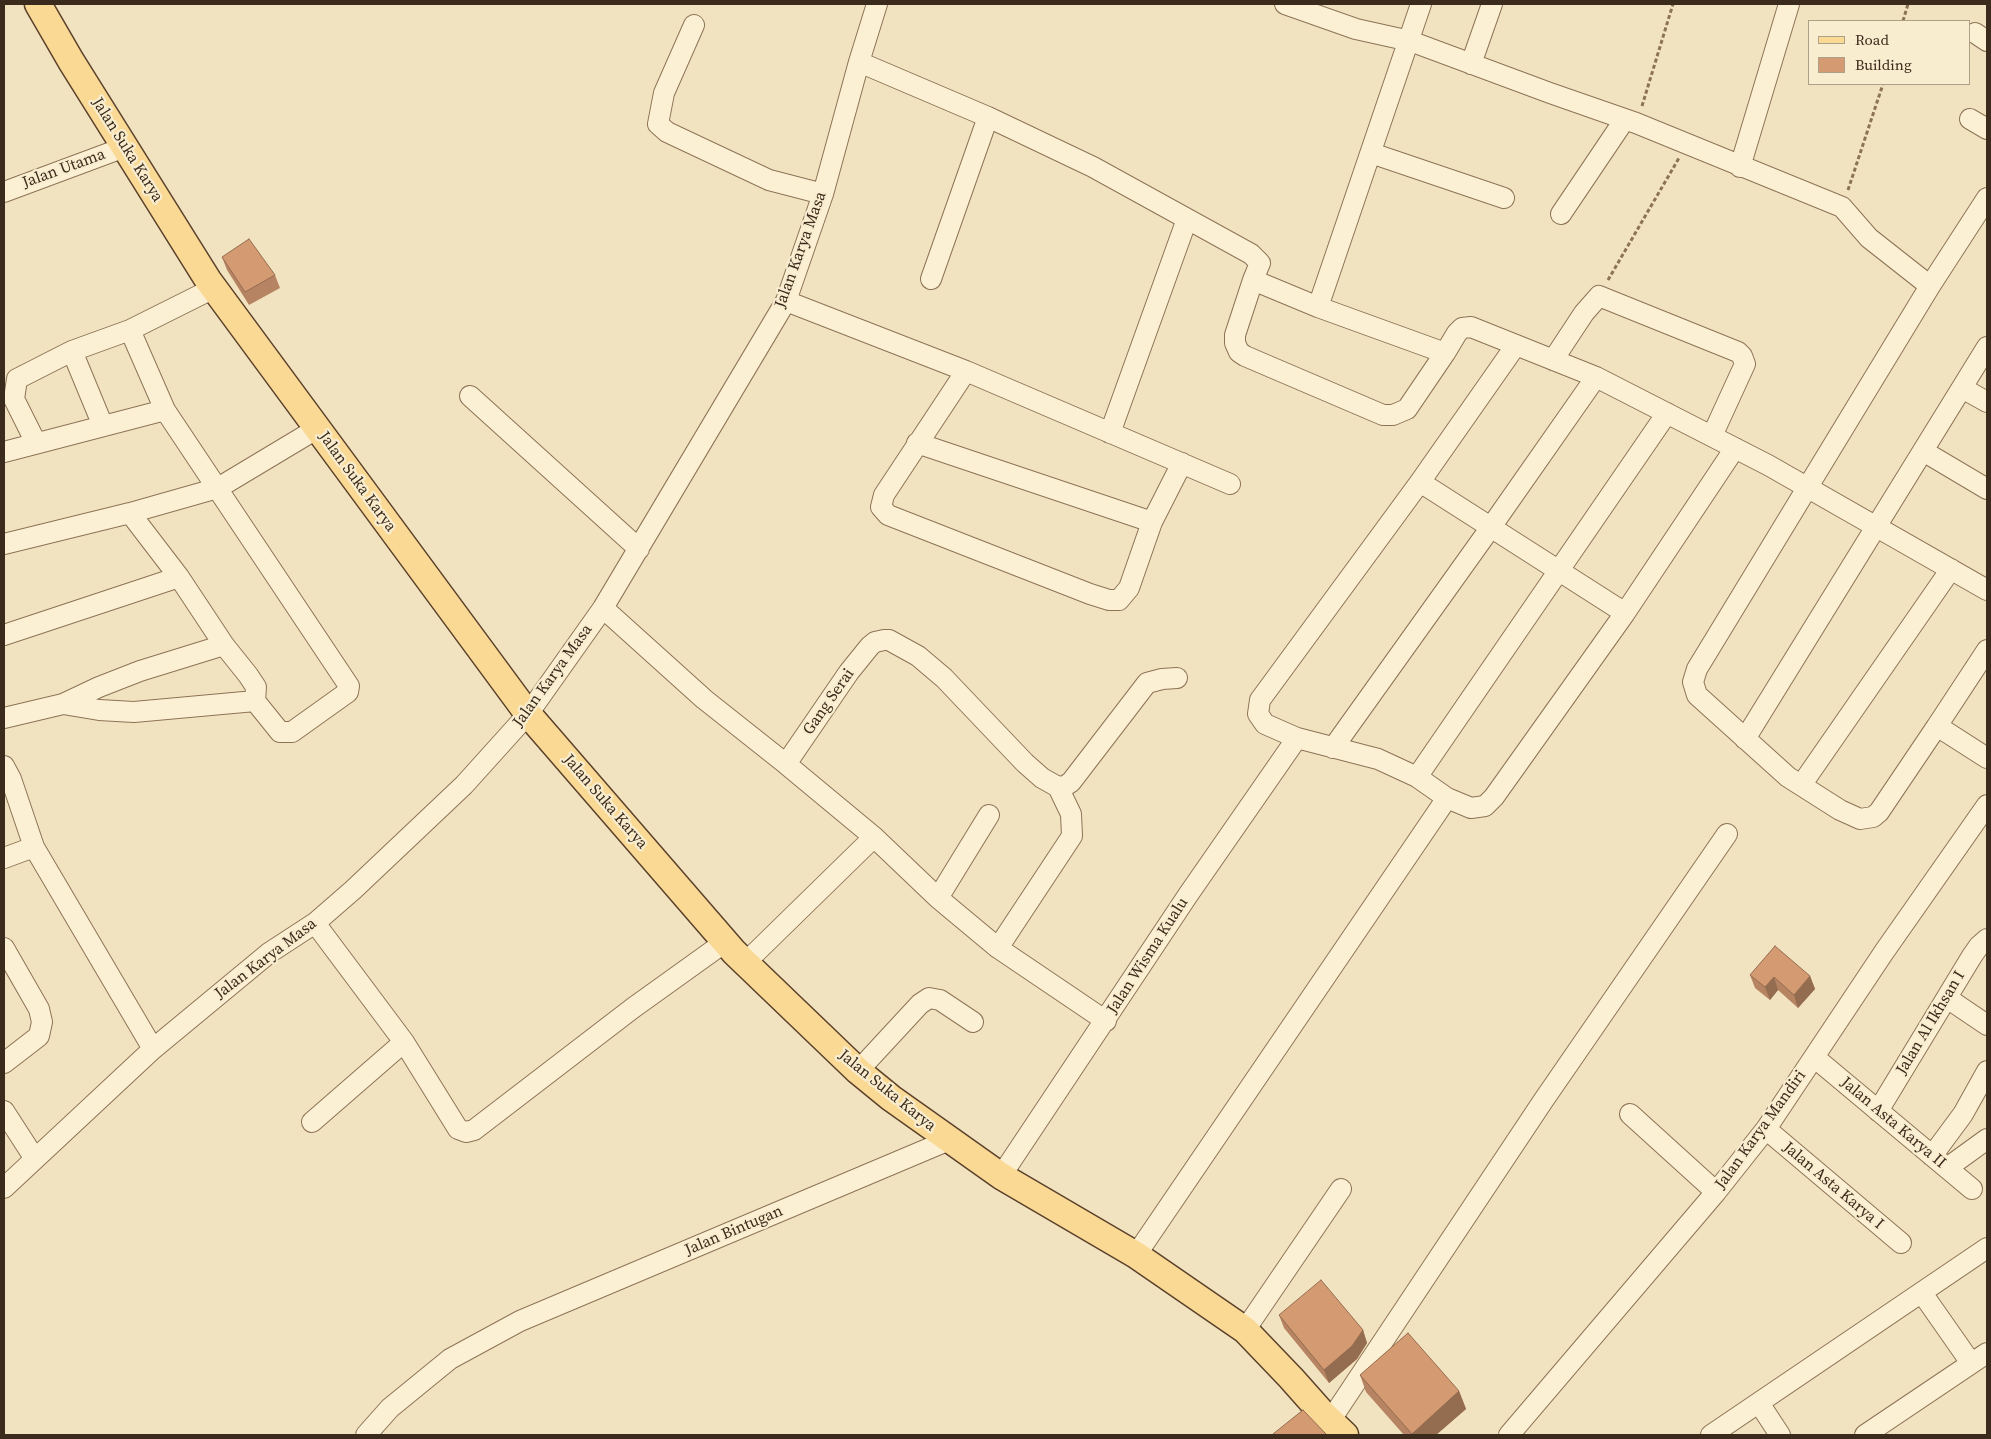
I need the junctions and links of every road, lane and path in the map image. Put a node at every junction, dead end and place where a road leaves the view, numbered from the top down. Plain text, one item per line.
1 (38, 4) edge
2 (877, 4) edge
3 (1285, 4) edge
4 (1421, 4) edge
5 (1492, 4) edge
6 (1673, 4) edge
7 (1789, 4) edge
8 (1908, 4) edge
9 (1903, 20) edge
10 (694, 25) dead end
11 (1410, 41) junction
12 (859, 62) junction
13 (1471, 64) junction
14 (1883, 85) edge
15 (988, 117) junction
16 (1631, 121) junction
17 (1687, 144) junction
18 (125, 147) junction
19 (1371, 153) junction
20 (1740, 167) junction
21 (4, 192) edge
22 (823, 194) junction
23 (1504, 198) dead end
24 (1987, 198) edge
25 (1842, 207) junction
26 (1562, 214) dead end
27 (1187, 219) junction
28 (931, 279) dead end
29 (1253, 280) junction
30 (1930, 286) junction
31 (214, 288) junction
32 (1599, 296) junction
33 (786, 301) junction
34 (1318, 307) junction
35 (130, 330) junction
36 (1516, 345) junction
37 (1987, 347) edge
38 (72, 351) junction
39 (1446, 353) junction
40 (1553, 360) junction
41 (966, 370) junction
42 (1596, 377) junction
43 (1962, 388) junction
44 (470, 396) dead end
45 (1987, 402) edge
46 (165, 410) junction
47 (1666, 413) junction
48 (103, 426) junction
49 (318, 428) junction
50 (1110, 433) junction
51 (1712, 436) junction
52 (36, 443) junction
53 (917, 443) junction
54 (1734, 448) junction
55 (4, 452) edge
56 (1923, 452) junction
57 (1182, 462) junction
58 (1420, 482) junction
59 (1230, 484) dead end
60 (218, 488) junction
61 (1808, 488) junction
62 (1987, 489) edge
63 (130, 514) junction
64 (1152, 522) junction
65 (1491, 527) junction
66 (1876, 527) junction
67 (4, 544) edge
68 (639, 549) junction
69 (1951, 569) junction
70 (1558, 571) junction
71 (179, 577) junction
72 (1987, 590) edge
73 (603, 608) junction
74 (1624, 613) junction
75 (4, 635) edge
76 (224, 646) junction
77 (1987, 650) edge
78 (1177, 678) dead end
79 (255, 701) junction
80 (63, 704) junction
81 (528, 714) junction
82 (4, 718) edge
83 (1937, 726) junction
84 (1297, 738) junction
85 (1746, 740) junction
86 (1332, 748) junction
87 (1987, 758) edge
88 (786, 764) junction
89 (4, 766) edge
90 (1417, 777) junction
91 (1802, 784) junction
92 (1058, 787) junction
93 (1447, 798) junction
94 (1987, 804) edge
95 (989, 815) dead end
96 (1727, 834) dead end
97 (874, 837) junction
98 (34, 847) junction
99 (4, 858) edge
100 (938, 898) junction
101 (315, 923) junction
102 (1987, 939) edge
103 (725, 942) junction
104 (4, 948) edge
105 (998, 948) junction
106 (745, 963) junction
107 (1947, 998) junction
108 (1106, 1021) junction
109 (973, 1022) dead end
110 (1987, 1025) edge
111 (404, 1042) junction
112 (152, 1049) junction
113 (1814, 1057) junction
114 (4, 1063) edge
115 (858, 1071) junction
116 (1987, 1071) edge
117 (4, 1111) edge
118 (1878, 1111) junction
119 (1630, 1114) dead end
120 (312, 1122) dead end
121 (1766, 1129) junction
122 (9, 1131) edge
123 (1987, 1139) edge
124 (949, 1140) junction
125 (35, 1159) junction
126 (1940, 1162) junction
127 (1001, 1176) junction
128 (4, 1188) edge
129 (1340, 1189) dead end
130 (1972, 1189) dead end
131 (1716, 1192) junction
132 (1901, 1243) dead end
133 (1987, 1248) edge
134 (1136, 1255) junction
135 (1922, 1293) junction
136 (1245, 1330) junction
137 (1979, 1358) edge
138 (1760, 1403) junction
139 (1337, 1428) edge
140 (366, 1435) edge
141 (1509, 1435) edge
142 (1711, 1435) edge
143 (1780, 1435) edge
144 (1865, 1435) edge

1 - 18 main road, Jalan Suka Karya
2 - 12 street, Jalan Karya Masa
3 - 11 street
4 - 11 street
5 - 13 street
6 - 16 path
7 - 20 street
8 - 9 path
10 - 22 street
11 - 13 street
11 - 19 street
12 - 15 street
12 - 22 street, Jalan Karya Masa
13 - 16 street
14 - 25 path
15 - 27 street
15 - 28 street
16 - 17 street
16 - 26 street
17 - 20 street
17 - 32 path
18 - 21 street, Jalan Utama
18 - 31 main road, Jalan Suka Karya
19 - 23 street
19 - 34 street
20 - 25 street
22 - 33 street, Jalan Karya Masa
24 - 30 street
25 - 30 street
27 - 29 street
27 - 50 street
29 - 34 street
29 - 39 street
30 - 61 street
31 - 35 street
31 - 49 main road, Jalan Suka Karya
32 - 40 street
32 - 51 street
33 - 41 street
33 - 68 street, Jalan Karya Masa
34 - 39 street
35 - 38 street
35 - 46 street
36 - 39 street
36 - 40 street
36 - 58 street
37 - 43 street
38 - 48 street
38 - 52 street
40 - 42 street
41 - 50 street
41 - 53 street
42 - 47 street
42 - 65 street
43 - 45 street
43 - 56 street
44 - 68 street
46 - 48 street
46 - 60 street
47 - 51 street
47 - 70 street
48 - 52 street
49 - 60 street
49 - 81 main road, Jalan Suka Karya
50 - 57 street
51 - 54 street
52 - 55 street
53 - 64 street
53 - 64 street
54 - 61 street
54 - 74 street
56 - 62 street
56 - 66 street
57 - 59 street
57 - 64 street
58 - 65 street
58 - 84 street
60 - 63 street
60 - 79 street
61 - 66 street
61 - 85 street
63 - 67 street
63 - 71 street
65 - 70 street
65 - 86 street
66 - 69 street
66 - 85 street
68 - 73 street, Jalan Karya Masa
69 - 72 street
69 - 91 street
70 - 74 street
70 - 90 street
71 - 75 street
71 - 76 street
73 - 81 street, Jalan Karya Masa
73 - 88 street
74 - 93 street
76 - 79 street
76 - 80 street
77 - 83 street
78 - 92 street
79 - 80 street
80 - 82 street
81 - 101 street, Jalan Karya Masa
81 - 103 main road, Jalan Suka Karya
83 - 87 street
83 - 91 street
84 - 86 street
84 - 108 street, Jalan Wisma Kualu
85 - 91 street
86 - 90 street
88 - 92 street, Gang Serai
88 - 97 street
89 - 98 street
90 - 93 street
92 - 105 street
93 - 134 street
94 - 113 street, Jalan Karya Mandiri
95 - 100 street
96 - 139 street
97 - 100 street
97 - 106 street
98 - 99 street
98 - 112 street
100 - 105 street
101 - 111 street
101 - 112 street, Jalan Karya Masa
102 - 107 street, Jalan Al Ikhsan I
103 - 106 main road, Jalan Suka Karya
103 - 111 street
104 - 114 street
105 - 108 street
106 - 115 main road, Jalan Suka Karya
107 - 110 street
107 - 118 street, Jalan Al Ikhsan I
108 - 127 street, Jalan Wisma Kualu
109 - 115 street
111 - 120 street
112 - 125 street, Jalan Karya Masa
113 - 118 street, Jalan Asta Karya II
113 - 121 street, Jalan Karya Mandiri
115 - 124 main road, Jalan Suka Karya
116 - 126 street
117 - 122 street
118 - 126 street, Jalan Asta Karya II
119 - 131 street
121 - 131 street, Jalan Karya Mandiri
121 - 132 street, Jalan Asta Karya I
122 - 125 street
123 - 126 street
124 - 127 main road, Jalan Suka Karya
124 - 140 street, Jalan Bintugan
125 - 128 street, Jalan Karya Masa
126 - 130 street, Jalan Asta Karya II
127 - 134 main road, Jalan Suka Karya
129 - 136 street
131 - 141 street, Jalan Karya Mandiri
133 - 135 street
134 - 136 main road, Jalan Suka Karya
135 - 137 street
135 - 138 street
136 - 139 main road, Jalan Suka Karya
137 - 144 street
138 - 142 street
138 - 143 street

